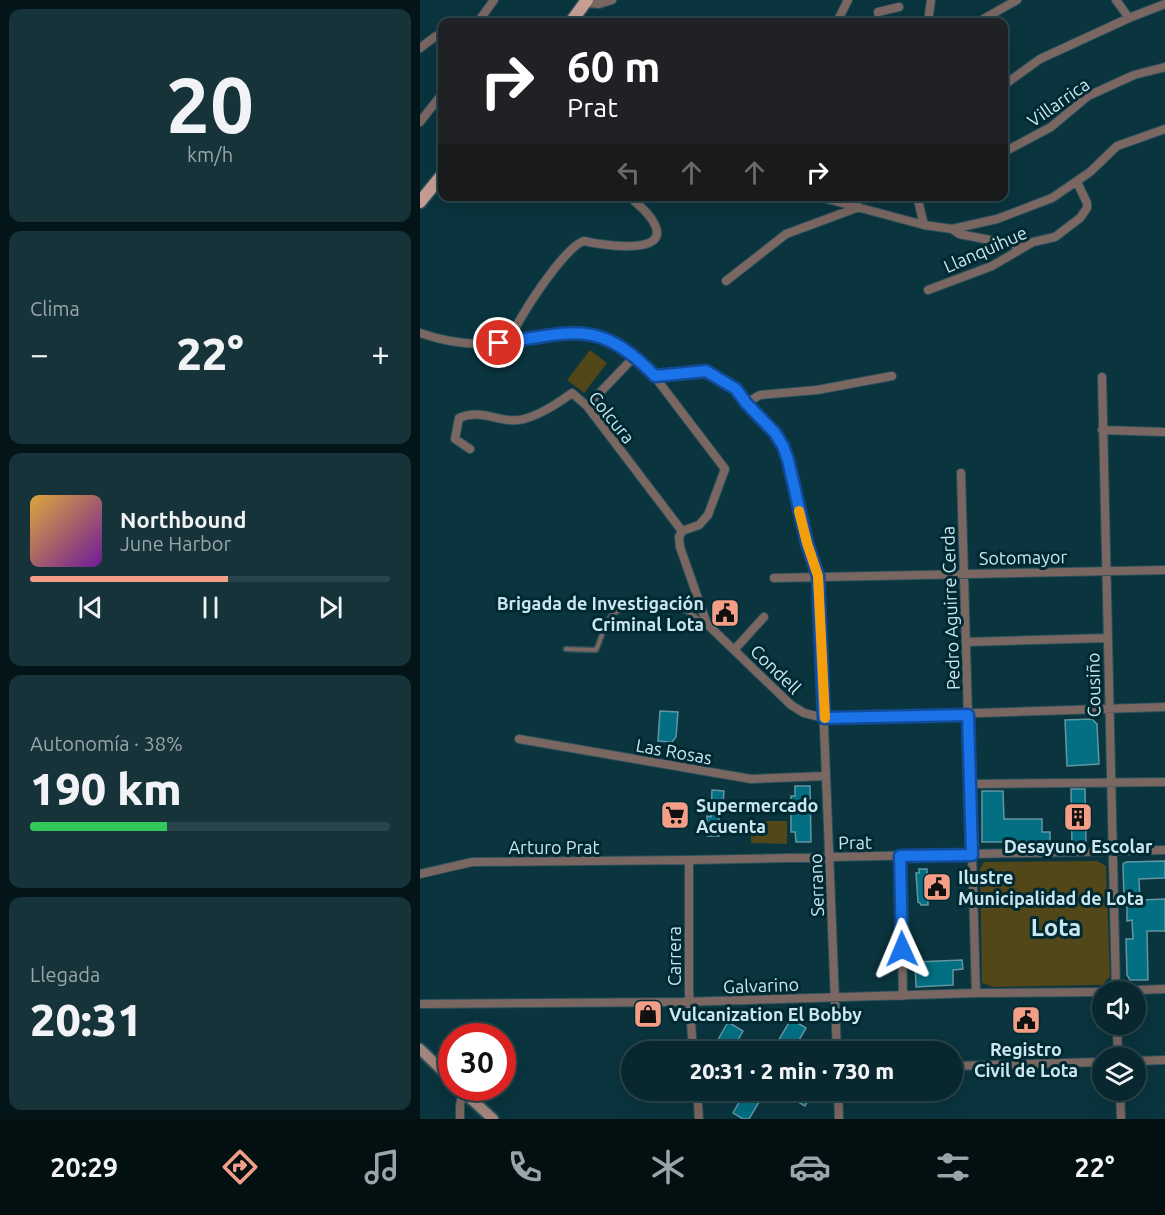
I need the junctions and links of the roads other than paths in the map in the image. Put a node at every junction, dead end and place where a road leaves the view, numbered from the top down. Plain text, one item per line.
1 (494, 0) edge
2 (612, 0) edge
3 (848, 0) edge
4 (931, 0) edge
5 (1017, 0) edge
6 (1116, 0) edge
7 (586, 1) edge
8 (1165, 4) edge
9 (898, 7) dead end
10 (480, 18) edge
11 (574, 18) edge
12 (839, 18) edge
13 (879, 18) edge
14 (929, 18) edge
15 (985, 18) edge
16 (1129, 18) junction
17 (438, 36) edge
18 (420, 48) edge
19 (1165, 68) edge
20 (1008, 82) edge
21 (438, 99) edge
22 (420, 122) edge
23 (1165, 129) edge
24 (1008, 150) edge
25 (438, 181) edge
26 (1077, 182) junction
27 (634, 201) edge
28 (836, 201) edge
29 (918, 201) edge
30 (420, 202) edge
31 (860, 207) junction
32 (924, 225) junction
33 (952, 229) junction
34 (1033, 242) junction
35 (726, 282) dead end
36 (928, 290) dead end
37 (420, 333) edge
38 (509, 342) junction
39 (635, 356) junction
40 (655, 376) junction
41 (892, 376) dead end
42 (1102, 377) dead end
43 (746, 403) junction
44 (587, 406) junction
45 (1102, 430) junction
46 (1165, 432) edge
47 (470, 449) dead end
48 (961, 473) dead end
49 (682, 531) junction
50 (1165, 570) edge
51 (1105, 571) junction
52 (964, 573) junction
53 (818, 576) junction
54 (774, 578) dead end
55 (764, 617) dead end
56 (707, 624) junction
57 (1107, 638) junction
58 (966, 642) junction
59 (566, 648) dead end
60 (734, 650) junction
61 (1165, 707) edge
62 (1109, 709) junction
63 (968, 715) junction
64 (824, 718) junction
65 (519, 739) dead end
66 (826, 776) junction
67 (1165, 782) edge
68 (1111, 783) junction
69 (970, 784) junction
70 (1165, 850) edge
71 (1112, 851) junction
72 (972, 855) junction
73 (900, 856) junction
74 (830, 858) junction
75 (689, 860) junction
76 (420, 874) edge
77 (1116, 981) edge
78 (1165, 989) edge
79 (1146, 990) edge
80 (1092, 992) edge
81 (976, 993) junction
82 (903, 996) junction
83 (835, 998) junction
84 (690, 1002) junction
85 (420, 1005) edge
86 (692, 1041) edge
87 (837, 1041) edge
88 (420, 1049) edge
89 (1165, 1060) edge
90 (1146, 1061) edge
91 (1092, 1062) edge
92 (438, 1066) edge
93 (963, 1066) edge
94 (460, 1101) edge
95 (473, 1101) edge
96 (698, 1101) edge
97 (838, 1101) edge
98 (1120, 1101) edge
99 (460, 1119) edge
100 (493, 1119) edge
101 (699, 1119) edge
102 (839, 1119) edge
103 (1121, 1119) edge

1 - 10 street
2 - 7 street
3 - 12 street
4 - 14 street
5 - 15 street
6 - 16 street
7 - 11 main road
8 - 16 street
9 - 13 street
16 - 20 street
17 - 18 street
19 - 24 street, Villarrica
21 - 22 street
23 - 26 street
25 - 30 main road
26 - 33 street
26 - 34 street, Llanquihue
27 - 38 street
28 - 31 street
29 - 32 street
31 - 32 street
31 - 35 street
32 - 33 street
33 - 34 street
34 - 36 street, Llanquihue
37 - 38 street
38 - 39 street
39 - 40 street
39 - 44 street
40 - 43 street, Serrano
40 - 49 street
41 - 43 street
42 - 45 street, Cousiño
43 - 53 street, Serrano
44 - 47 street, Colcura
44 - 49 street, Colcura
45 - 46 street
45 - 51 street, Cousiño
48 - 52 street, Pedro Aguirre Cerda
49 - 56 street, Condell
50 - 51 street, Sotomayor
51 - 52 street, Sotomayor
51 - 57 street, Cousiño
52 - 53 street, Sotomayor
52 - 58 street, Pedro Aguirre Cerda
53 - 54 street, Sotomayor
53 - 64 street, Serrano
55 - 60 street
56 - 59 lane
56 - 60 street, Condell
57 - 58 street
57 - 62 street, Cousiño
58 - 63 street, Pedro Aguirre Cerda
60 - 64 street, Condell
61 - 62 street, Condell
62 - 63 street, Condell
62 - 68 street, Cousiño
63 - 64 street, Condell
63 - 69 street, Pedro Aguirre Cerda
64 - 66 street, Serrano
65 - 66 street, Las Rosas
66 - 74 street, Serrano
67 - 68 street
68 - 69 street
68 - 71 street, Cousiño
69 - 72 street, Pedro Aguirre Cerda
70 - 71 street, Prat
71 - 72 street, Prat
71 - 77 street, Cousiño
72 - 73 street, Prat
72 - 81 street, Pedro Aguirre Cerda
73 - 74 street, Prat
73 - 82 street
74 - 75 street, Prat
74 - 83 street, Serrano
75 - 76 street, Arturo Prat
75 - 84 street, Carrera
78 - 79 street
80 - 81 street, Galvarino
81 - 82 street, Galvarino
82 - 83 street, Galvarino
83 - 84 street, Galvarino
83 - 87 street, Serrano
84 - 85 street, Galvarino
84 - 86 street, Carrera
88 - 92 main road
89 - 90 street
91 - 93 street
94 - 99 street
95 - 100 main road
96 - 101 street
97 - 102 street
98 - 103 street

